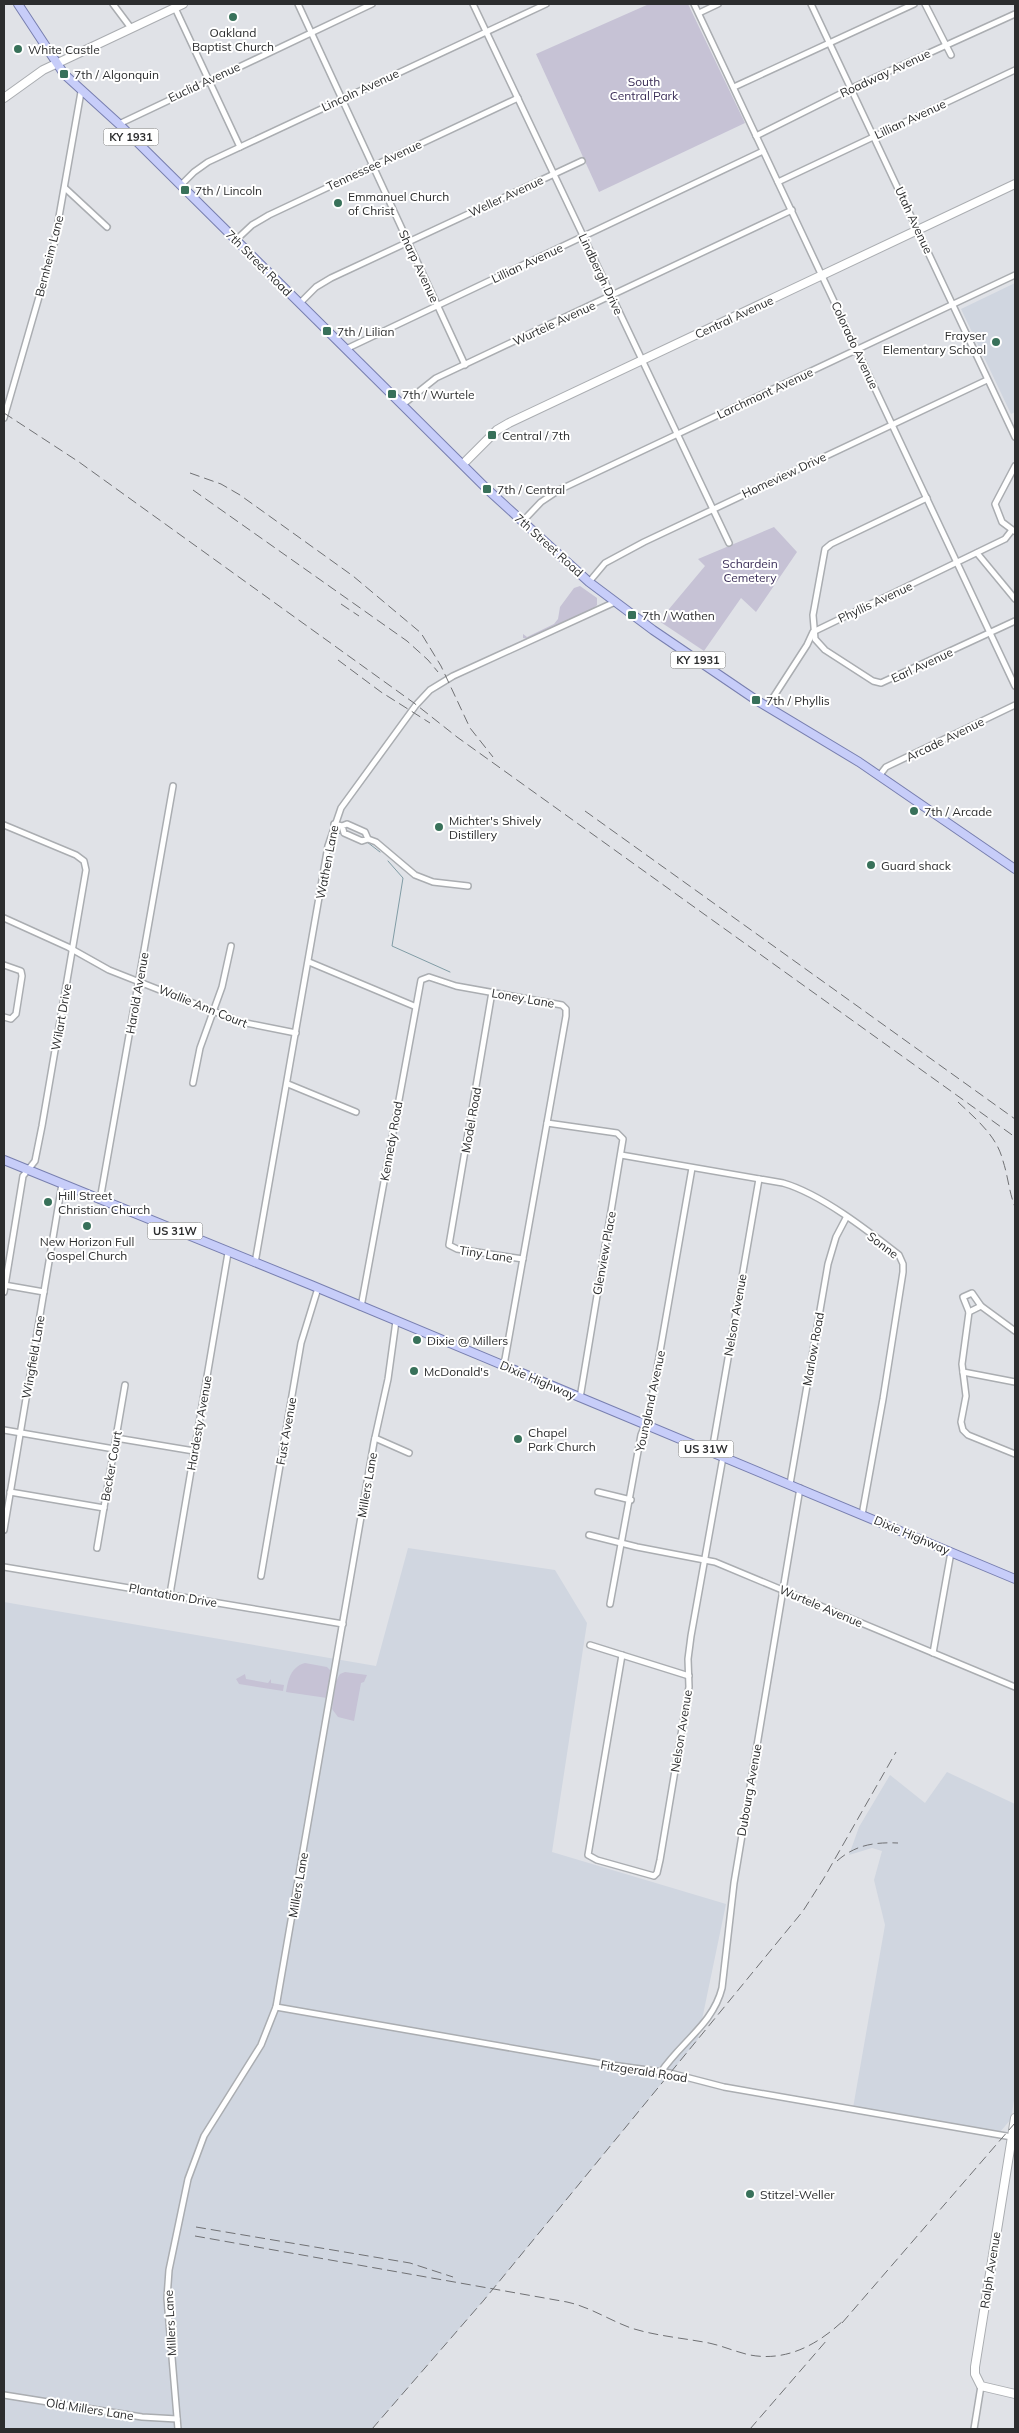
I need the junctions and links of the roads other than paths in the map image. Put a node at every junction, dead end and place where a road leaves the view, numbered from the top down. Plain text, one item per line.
1 (18, 4) edge
2 (114, 4) edge
3 (183, 4) edge
4 (298, 4) edge
5 (372, 4) edge
6 (473, 4) edge
7 (546, 4) edge
8 (694, 4) edge
9 (718, 4) edge
10 (811, 4) edge
11 (914, 4) edge
12 (925, 4) edge
13 (175, 8) junction
14 (699, 13) junction
15 (1015, 14) edge
16 (131, 28) junction
17 (312, 32) junction
18 (486, 32) junction
19 (830, 43) junction
20 (946, 44) junction
21 (951, 55) dead end
22 (56, 64) junction
23 (1015, 70) edge
24 (209, 80) junction
25 (734, 87) junction
26 (852, 88) junction
27 (81, 92) junction
28 (4, 98) edge
29 (518, 98) junction
30 (341, 99) junction
31 (119, 124) junction
32 (756, 136) junction
33 (875, 136) junction
34 (240, 146) junction
35 (763, 151) junction
36 (582, 161) dead end
37 (372, 166) junction
38 (554, 174) junction
39 (778, 182) junction
40 (1015, 184) edge
41 (180, 186) junction
42 (65, 188) junction
43 (792, 210) junction
44 (107, 227) dead end
45 (919, 230) junction
46 (583, 236) junction
47 (236, 240) junction
48 (408, 242) junction
49 (822, 275) junction
50 (1015, 275) edge
51 (611, 296) junction
52 (300, 304) junction
53 (954, 304) junction
54 (438, 305) junction
55 (346, 349) junction
56 (857, 350) junction
57 (641, 360) junction
58 (464, 365) junction
59 (988, 380) junction
60 (402, 404) junction
61 (4, 418) edge
62 (892, 424) junction
63 (677, 435) junction
64 (1015, 437) edge
65 (463, 464) junction
66 (1015, 466) edge
67 (927, 498) junction
68 (714, 508) junction
69 (522, 522) junction
70 (1014, 531) edge
71 (729, 543) dead end
72 (977, 553) junction
73 (957, 562) junction
74 (589, 582) junction
75 (1015, 599) edge
76 (615, 602) junction
77 (1015, 621) edge
78 (813, 632) junction
79 (990, 633) junction
80 (1015, 686) edge
81 (1015, 705) edge
82 (767, 707) junction
83 (879, 776) junction
84 (173, 786) dead end
85 (334, 824) junction
86 (4, 825) edge
87 (342, 826) junction
88 (368, 839) junction
89 (1015, 869) edge
90 (468, 886) dead end
91 (4, 918) edge
92 (230, 946) dead end
93 (73, 950) junction
94 (309, 962) junction
95 (4, 965) edge
96 (425, 978) joint
97 (139, 980) junction
98 (492, 992) junction
99 (414, 1006) junction
100 (213, 1011) junction
101 (4, 1017) edge
102 (296, 1033) junction
103 (193, 1083) dead end
104 (288, 1084) junction
105 (356, 1112) dead end
106 (547, 1122) junction
107 (621, 1155) junction
108 (4, 1160) edge
109 (692, 1168) junction
110 (29, 1170) junction
111 (759, 1179) junction
112 (62, 1184) junction
113 (100, 1200) junction
114 (846, 1218) junction
115 (450, 1247) joint
116 (228, 1253) junction
117 (523, 1259) junction
118 (255, 1264) junction
119 (4, 1287) edge
120 (318, 1288) junction
121 (44, 1292) junction
122 (981, 1306) junction
123 (361, 1307) junction
124 (969, 1312) junction
125 (396, 1322) junction
126 (1015, 1331) edge
127 (504, 1365) junction
128 (963, 1372) junction
129 (1015, 1382) edge
130 (125, 1385) dead end
131 (580, 1398) junction
132 (645, 1426) junction
133 (4, 1430) edge
134 (20, 1433) junction
135 (116, 1438) junction
136 (375, 1438) junction
137 (114, 1449) junction
138 (194, 1451) junction
139 (712, 1451) junction
140 (409, 1453) dead end
141 (1015, 1454) edge
142 (723, 1457) junction
143 (790, 1484) junction
144 (800, 1488) junction
145 (10, 1492) junction
146 (598, 1492) dead end
147 (630, 1500) junction
148 (104, 1508) junction
149 (862, 1515) junction
150 (4, 1530) edge
151 (588, 1534) dead end
152 (622, 1543) junction
153 (97, 1548) dead end
154 (951, 1552) junction
155 (706, 1558) junction
156 (4, 1567) edge
157 (261, 1576) dead end
158 (1015, 1579) edge
159 (784, 1590) junction
160 (170, 1594) junction
161 (610, 1604) dead end
162 (343, 1624) junction
163 (590, 1645) dead end
164 (933, 1653) junction
165 (622, 1655) junction
166 (689, 1676) junction
167 (1015, 1687) edge
168 (276, 2007) junction
169 (660, 2072) junction
170 (1015, 2118) edge
171 (1012, 2137) junction
172 (981, 2386) junction
173 (1015, 2394) edge
174 (4, 2395) edge
175 (177, 2419) junction
176 (178, 2429) edge
177 (974, 2429) edge

1 - 22 main road, 7th Street Road
2 - 16 street
3 - 13 street
4 - 17 street, Sharp Avenue
5 - 17 street, Euclid Avenue
6 - 18 street, Lindbergh Drive
7 - 18 street, Lincoln Avenue
8 - 14 street, Colorado Avenue
9 - 14 street
10 - 19 street, Utah Avenue
11 - 19 street
12 - 20 street
13 - 16 street
13 - 24 street
14 - 25 street, Colorado Avenue
15 - 20 street, Roadway Avenue
16 - 22 street
17 - 24 street, Euclid Avenue
17 - 30 street, Sharp Avenue
18 - 29 street, Lindbergh Drive
18 - 30 street, Lincoln Avenue
19 - 25 street
19 - 26 street, Utah Avenue
20 - 21 street
20 - 26 street, Roadway Avenue
22 - 27 main road, 7th Street Road / KY 1931
22 - 28 street
23 - 33 street, Lillian Avenue
24 - 31 street, Euclid Avenue
24 - 34 street
25 - 32 street, Colorado Avenue
26 - 32 street, Roadway Avenue
26 - 33 street, Utah Avenue
27 - 31 main road, 7th Street Road / KY 1931
27 - 42 street, Bernheim Lane
29 - 37 street, Tennessee Avenue
29 - 38 street, Lindbergh Drive
30 - 34 street, Lincoln Avenue
30 - 37 street, Sharp Avenue
31 - 41 main road, 7th Street Road / KY 1931
32 - 35 street, Colorado Avenue
33 - 39 street, Lillian Avenue
33 - 45 street, Utah Avenue
34 - 41 street, Lincoln Avenue
35 - 39 street, Colorado Avenue
35 - 46 street, Lillian Avenue
36 - 38 street, Weller Avenue
37 - 47 street, Tennessee Avenue
37 - 48 street, Sharp Avenue
38 - 46 street, Lindbergh Drive
38 - 48 street, Weller Avenue
39 - 43 street, Colorado Avenue
40 - 45 street, Central Avenue
41 - 47 main road, 7th Street Road / KY 1931
42 - 44 street
42 - 61 street, Bernheim Lane
43 - 49 street, Colorado Avenue
43 - 51 street, Wurtele Avenue
45 - 49 street, Central Avenue
45 - 53 street, Utah Avenue
46 - 51 street, Lindbergh Drive
46 - 54 street, Lillian Avenue
47 - 52 main road, 7th Street Road / KY 1931
48 - 52 street, Weller Avenue
48 - 54 street, Sharp Avenue
49 - 56 street, Colorado Avenue
49 - 57 street, Central Avenue
50 - 53 street, Larchmont Avenue
51 - 57 street, Lindbergh Drive
51 - 58 street, Wurtele Avenue
52 - 55 main road, 7th Street Road / KY 1931
53 - 56 street, Larchmont Avenue
53 - 59 street, Utah Avenue
54 - 55 street, Lillian Avenue
54 - 58 street, Sharp Avenue
55 - 60 main road, 7th Street Road / KY 1931
56 - 62 street, Colorado Avenue
56 - 63 street, Larchmont Avenue
57 - 63 street, Lindbergh Drive
57 - 65 street, Central Avenue
58 - 60 street, Wurtele Avenue
59 - 62 street, Homeview Drive
59 - 64 street, Utah Avenue
60 - 65 main road, 7th Street Road / KY 1931
62 - 67 street, Colorado Avenue
62 - 68 street, Homeview Drive
63 - 68 street, Lindbergh Drive
63 - 69 street, Larchmont Avenue
65 - 69 main road, 7th Street Road / KY 1931
66 - 70 street
67 - 73 street, Colorado Avenue
67 - 78 street
68 - 71 street, Lindbergh Drive
68 - 74 street, Homeview Drive
69 - 74 main road, 7th Street Road / KY 1931
70 - 72 street, Phyllis Avenue
72 - 73 street, Phyllis Avenue
72 - 75 street
73 - 78 street, Phyllis Avenue
73 - 79 street, Colorado Avenue
74 - 76 main road, 7th Street Road / KY 1931
76 - 82 main road, 7th Street Road / KY 1931
76 - 85 street, Wathen Lane
77 - 79 street, Earl Avenue
78 - 79 street, Earl Avenue
78 - 82 street
79 - 80 street, Colorado Avenue
81 - 83 street, Arcade Avenue
82 - 83 main road, 7th Street Road / KY 1931
83 - 89 main road, 7th Street Road / KY 1931
84 - 97 street, Harold Avenue
85 - 87 street
85 - 94 street, Wathen Lane
86 - 93 street, Wilart Drive
87 - 88 street
87 - 88 street
88 - 90 street
91 - 93 street, Wallie Ann Court
92 - 100 street
93 - 97 street, Wallie Ann Court
93 - 110 street, Wilart Drive
94 - 99 street
94 - 102 street, Wathen Lane
95 - 101 street
96 - 98 street, Loney Lane
96 - 99 street, Kennedy Road
97 - 100 street, Wallie Ann Court
97 - 113 street, Harold Avenue
98 - 106 street, Loney Lane
98 - 115 street, Model Road
99 - 123 street, Kennedy Road
100 - 102 street, Wallie Ann Court
100 - 103 street
102 - 104 street, Wathen Lane
104 - 105 street
104 - 118 street, Wathen Lane
106 - 107 street, Glenview Place
106 - 117 street, Loney Lane
107 - 109 street, Sonne
107 - 131 street, Glenview Place
108 - 110 main road, Dixie Highway / US 31W
109 - 111 street, Sonne
109 - 132 street, Youngland Avenue
110 - 112 main road, Dixie Highway / US 31W
110 - 119 street, Wilart Drive
111 - 114 street, Sonne
111 - 139 street, Nelson Avenue
112 - 113 main road, Dixie Highway / US 31W
112 - 121 street, Wingfield Lane
113 - 116 main road, Dixie Highway / US 31W
114 - 143 street, Marlow Road
114 - 149 street, Sonne
115 - 117 street, Tiny Lane
116 - 118 main road, Dixie Highway / US 31W
116 - 138 street, Hardesty Avenue
117 - 127 street, Loney Lane
118 - 120 main road, Dixie Highway / US 31W
119 - 121 street
120 - 123 main road, Dixie Highway / US 31W
120 - 157 street, Fust Avenue
121 - 134 street, Wingfield Lane
122 - 124 street
122 - 124 street
122 - 126 street
123 - 125 main road, Dixie Highway / US 31W
124 - 128 street
125 - 127 main road, Dixie Highway / US 31W
125 - 136 street, Millers Lane
127 - 131 main road, Dixie Highway / US 31W
128 - 129 street
128 - 141 street
130 - 135 street, Becker Court
131 - 132 main road, Dixie Highway / US 31W
132 - 139 main road, Dixie Highway / US 31W
132 - 147 street, Youngland Avenue
133 - 134 street
134 - 137 street
134 - 145 street, Wingfield Lane
135 - 137 street, Becker Court
135 - 138 street
136 - 140 street
136 - 162 street, Millers Lane
137 - 148 street, Becker Court
138 - 160 street, Hardesty Avenue
139 - 142 main road, Dixie Highway / US 31W
142 - 143 main road, Dixie Highway / US 31W
142 - 155 street, Nelson Avenue
143 - 144 main road, Dixie Highway / US 31W
144 - 149 main road, Dixie Highway / US 31W
144 - 159 street, Dubourg Avenue
145 - 148 street
145 - 150 street, Wingfield Lane
146 - 147 street
147 - 152 street, Youngland Avenue
148 - 153 street, Becker Court
149 - 154 main road, Dixie Highway / US 31W
151 - 152 street, Wurtele Avenue
152 - 155 street, Wurtele Avenue
152 - 161 street, Youngland Avenue
154 - 158 main road, Dixie Highway / US 31W
154 - 164 street
155 - 159 street, Wurtele Avenue
155 - 166 street, Nelson Avenue
156 - 160 street, Plantation Drive
159 - 164 street, Wurtele Avenue
159 - 169 street, Dubourg Avenue
160 - 162 street, Plantation Drive
162 - 168 street, Millers Lane
163 - 165 street
164 - 167 street, Wurtele Avenue
165 - 166 street
165 - 166 street, Nelson Avenue
168 - 169 street, Fitzgerald Road
168 - 175 street, Millers Lane
169 - 171 street, Fitzgerald Road
170 - 171 street, Ralph Avenue
171 - 172 street, Ralph Avenue
172 - 173 street
172 - 177 street
174 - 175 street, Old Millers Lane
175 - 176 street, Millers Lane

